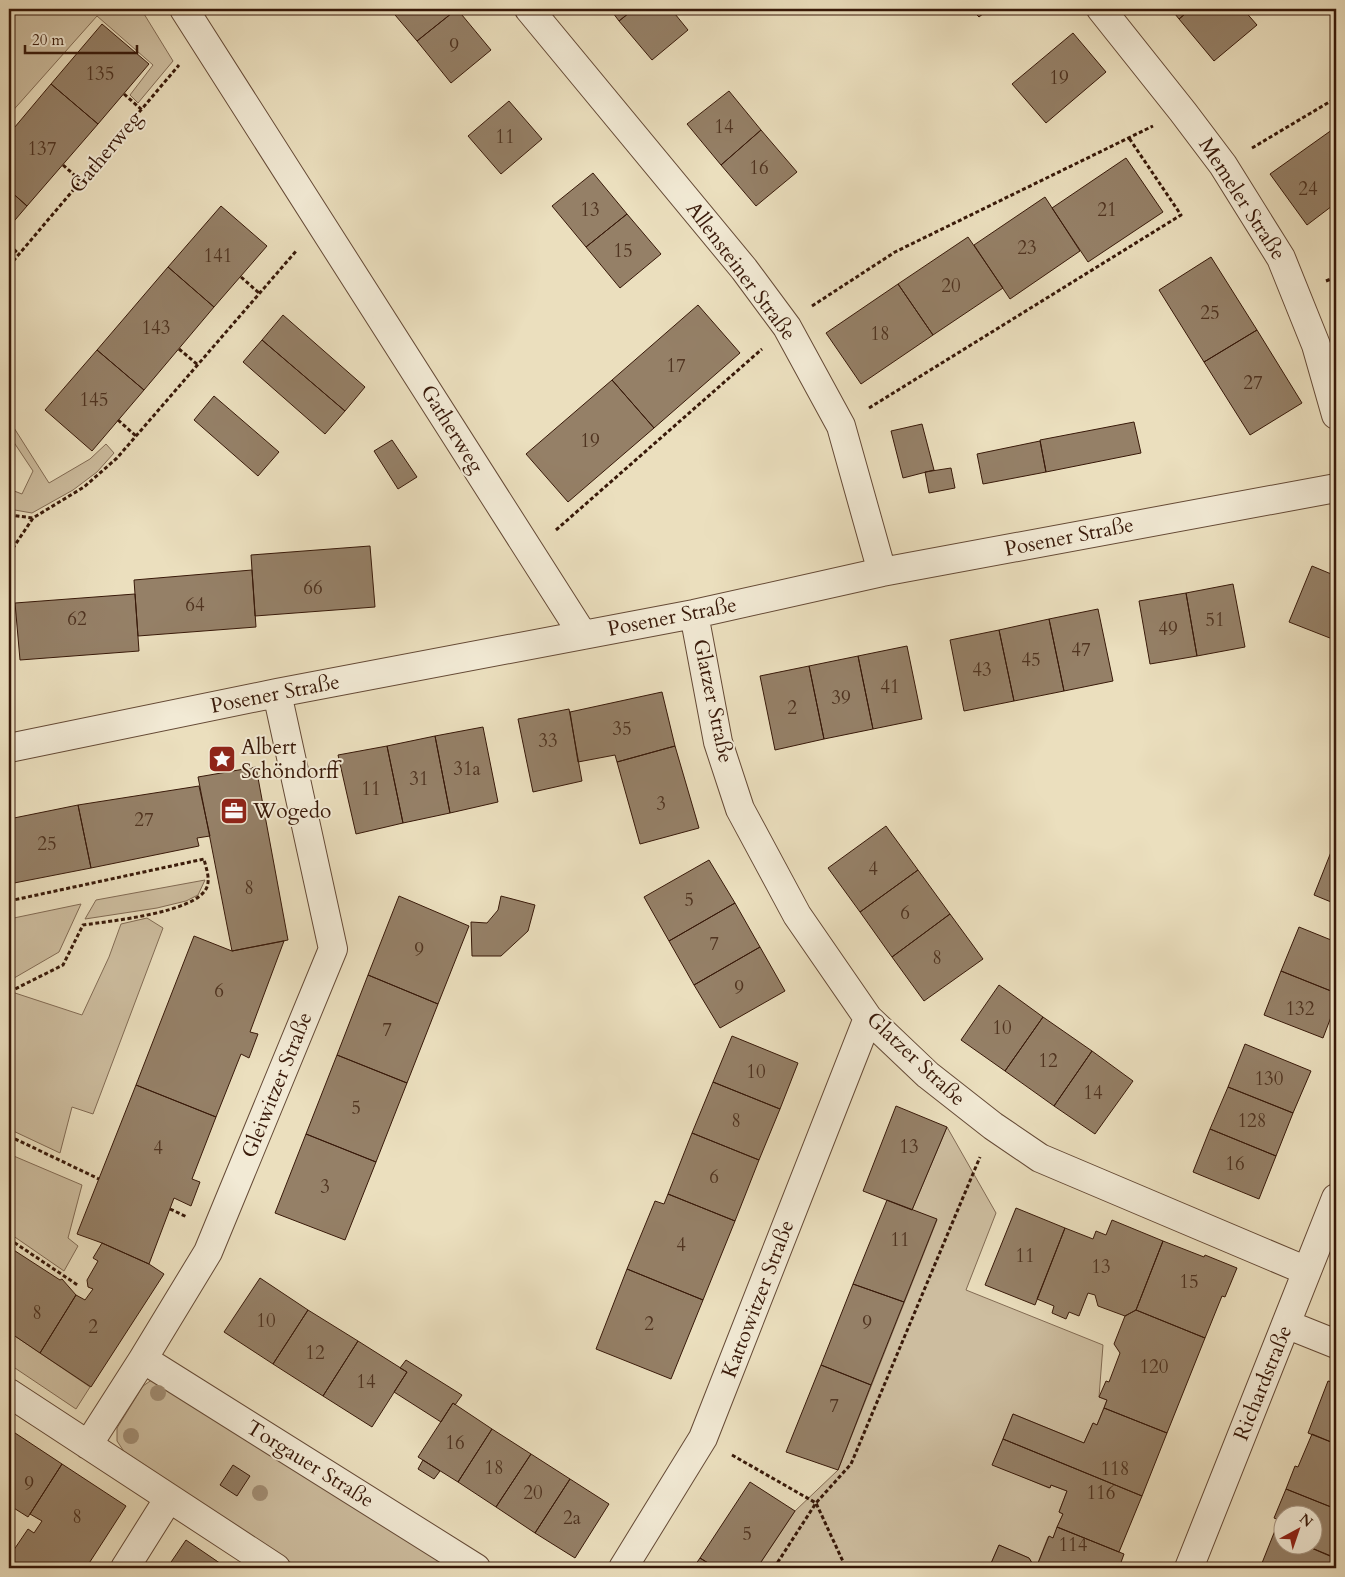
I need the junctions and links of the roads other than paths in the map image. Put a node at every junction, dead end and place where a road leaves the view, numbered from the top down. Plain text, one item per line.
1 (184, 9) edge
2 (529, 9) edge
3 (1102, 9) edge
4 (1336, 415) edge
5 (1336, 488) edge
6 (882, 572) junction
7 (694, 614) junction
8 (583, 635) junction
9 (277, 693) junction
10 (9, 748) edge
11 (868, 1018) junction
12 (1336, 1198) edge
13 (1307, 1271) junction
14 (1286, 1324) junction
15 (1336, 1344) edge
16 (143, 1359) junction
17 (9, 1393) edge
18 (88, 1445) junction
19 (169, 1498) junction
20 (124, 1568) edge
21 (276, 1568) edge
22 (476, 1568) edge
23 (623, 1568) edge
24 (1189, 1568) edge

1 - 8 street, Gatherweg
2 - 6 street, Allensteiner Straße
3 - 4 street, Memeler Straße
5 - 6 street, Posener Straße
6 - 7 street, Posener Straße
7 - 8 street, Posener Straße
7 - 11 street, Glatzer Straße
8 - 9 street, Posener Straße
9 - 10 street, Posener Straße
9 - 16 street, Gleiwitzer Straße
11 - 13 street, Glatzer Straße
11 - 23 street, Kattowitzer Straße
12 - 13 street, Richardstraße
13 - 14 street, Richardstraße
14 - 15 street
14 - 24 street, Richardstraße
16 - 18 street, Gleiwitzer Straße
16 - 22 street, Torgauer Straße
17 - 18 street
18 - 19 street
19 - 20 street
19 - 21 street

